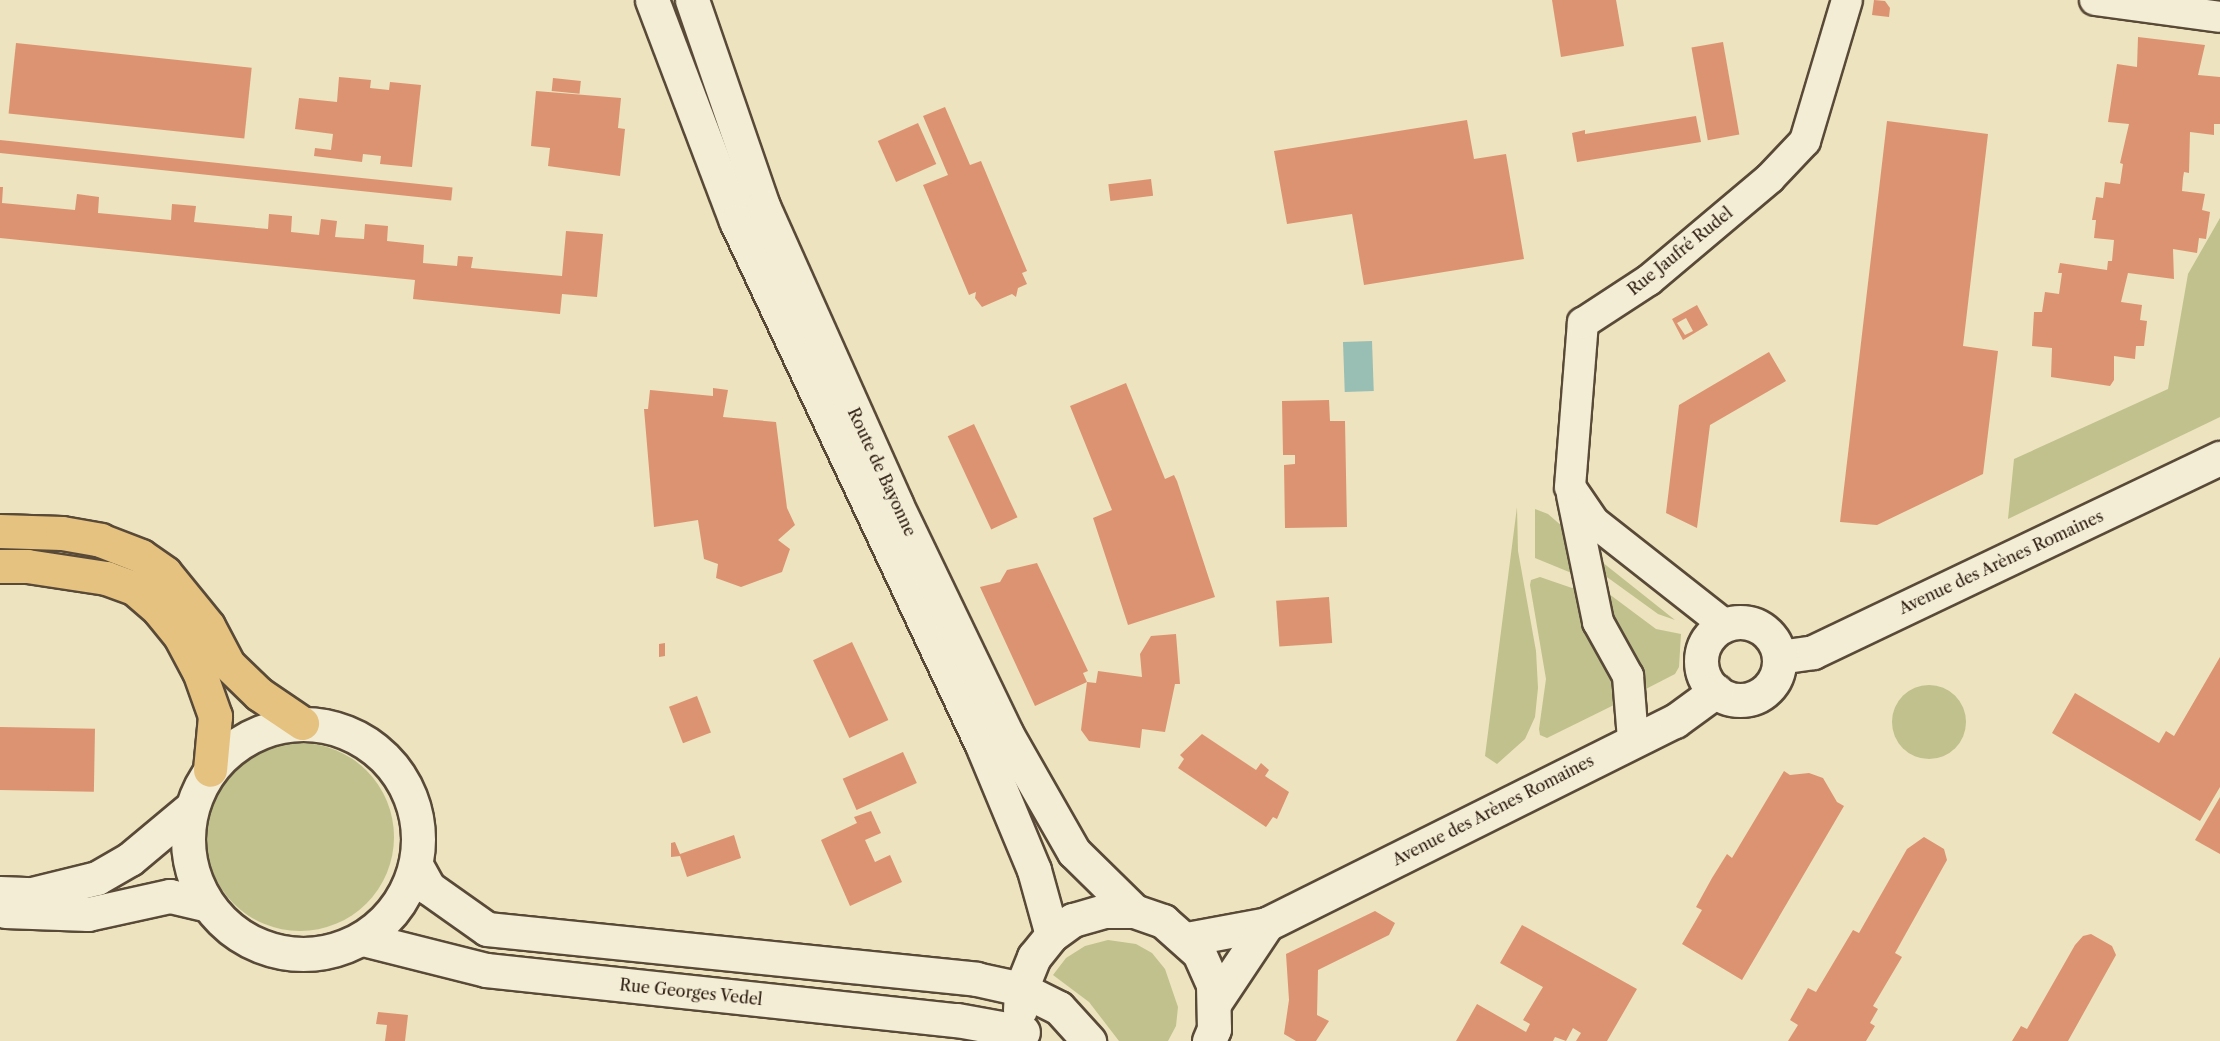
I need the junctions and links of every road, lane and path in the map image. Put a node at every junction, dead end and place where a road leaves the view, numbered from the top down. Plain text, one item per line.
1 (652, 0) edge
2 (692, 0) edge
3 (1846, 0) edge
4 (2095, 0) edge
5 (2220, 17) edge
6 (2220, 458) edge
7 (1570, 487) junction
8 (0, 531) edge
9 (0, 566) edge
10 (1725, 626) junction
11 (1779, 657) junction
12 (1716, 691) junction
13 (302, 723) junction
14 (1634, 740) junction
15 (210, 770) junction
16 (191, 808) junction
17 (416, 865) junction
18 (0, 893) edge
19 (206, 904) junction
20 (0, 910) edge
21 (1134, 911) junction
22 (1267, 924) junction
23 (1052, 935) junction
24 (363, 939) junction
25 (1187, 939) junction
26 (1021, 989) junction
27 (1215, 1002) junction
28 (1025, 1037) edge
29 (1089, 1041) edge
30 (1209, 1041) edge

1 - 23 main road, Route de Bayonne
2 - 21 main road, Route de Bayonne
3 - 7 street, Rue Jaufré Rudel
4 - 5 street
6 - 11 main road, Avenue des Arènes Romaines
7 - 10 street
7 - 14 street
8 - 13 highway
9 - 15 highway
10 - 11 main road
10 - 12 main road
11 - 12 main road
12 - 14 main road, Avenue des Arènes Romaines
13 - 15 main road
13 - 17 main road
14 - 22 main road, Avenue des Arènes Romaines
15 - 16 main road
16 - 18 main road
16 - 19 main road
17 - 24 main road
17 - 26 main road
19 - 20 main road
19 - 24 main road
21 - 23 main road
21 - 25 main road
22 - 25 main road, Avenue des Arènes Romaines
22 - 27 main road, Avenue des Arènes Romaines
23 - 26 main road
24 - 28 main road, Rue Georges Vedel
25 - 27 main road
26 - 28 main road
26 - 29 main road
27 - 30 main road

